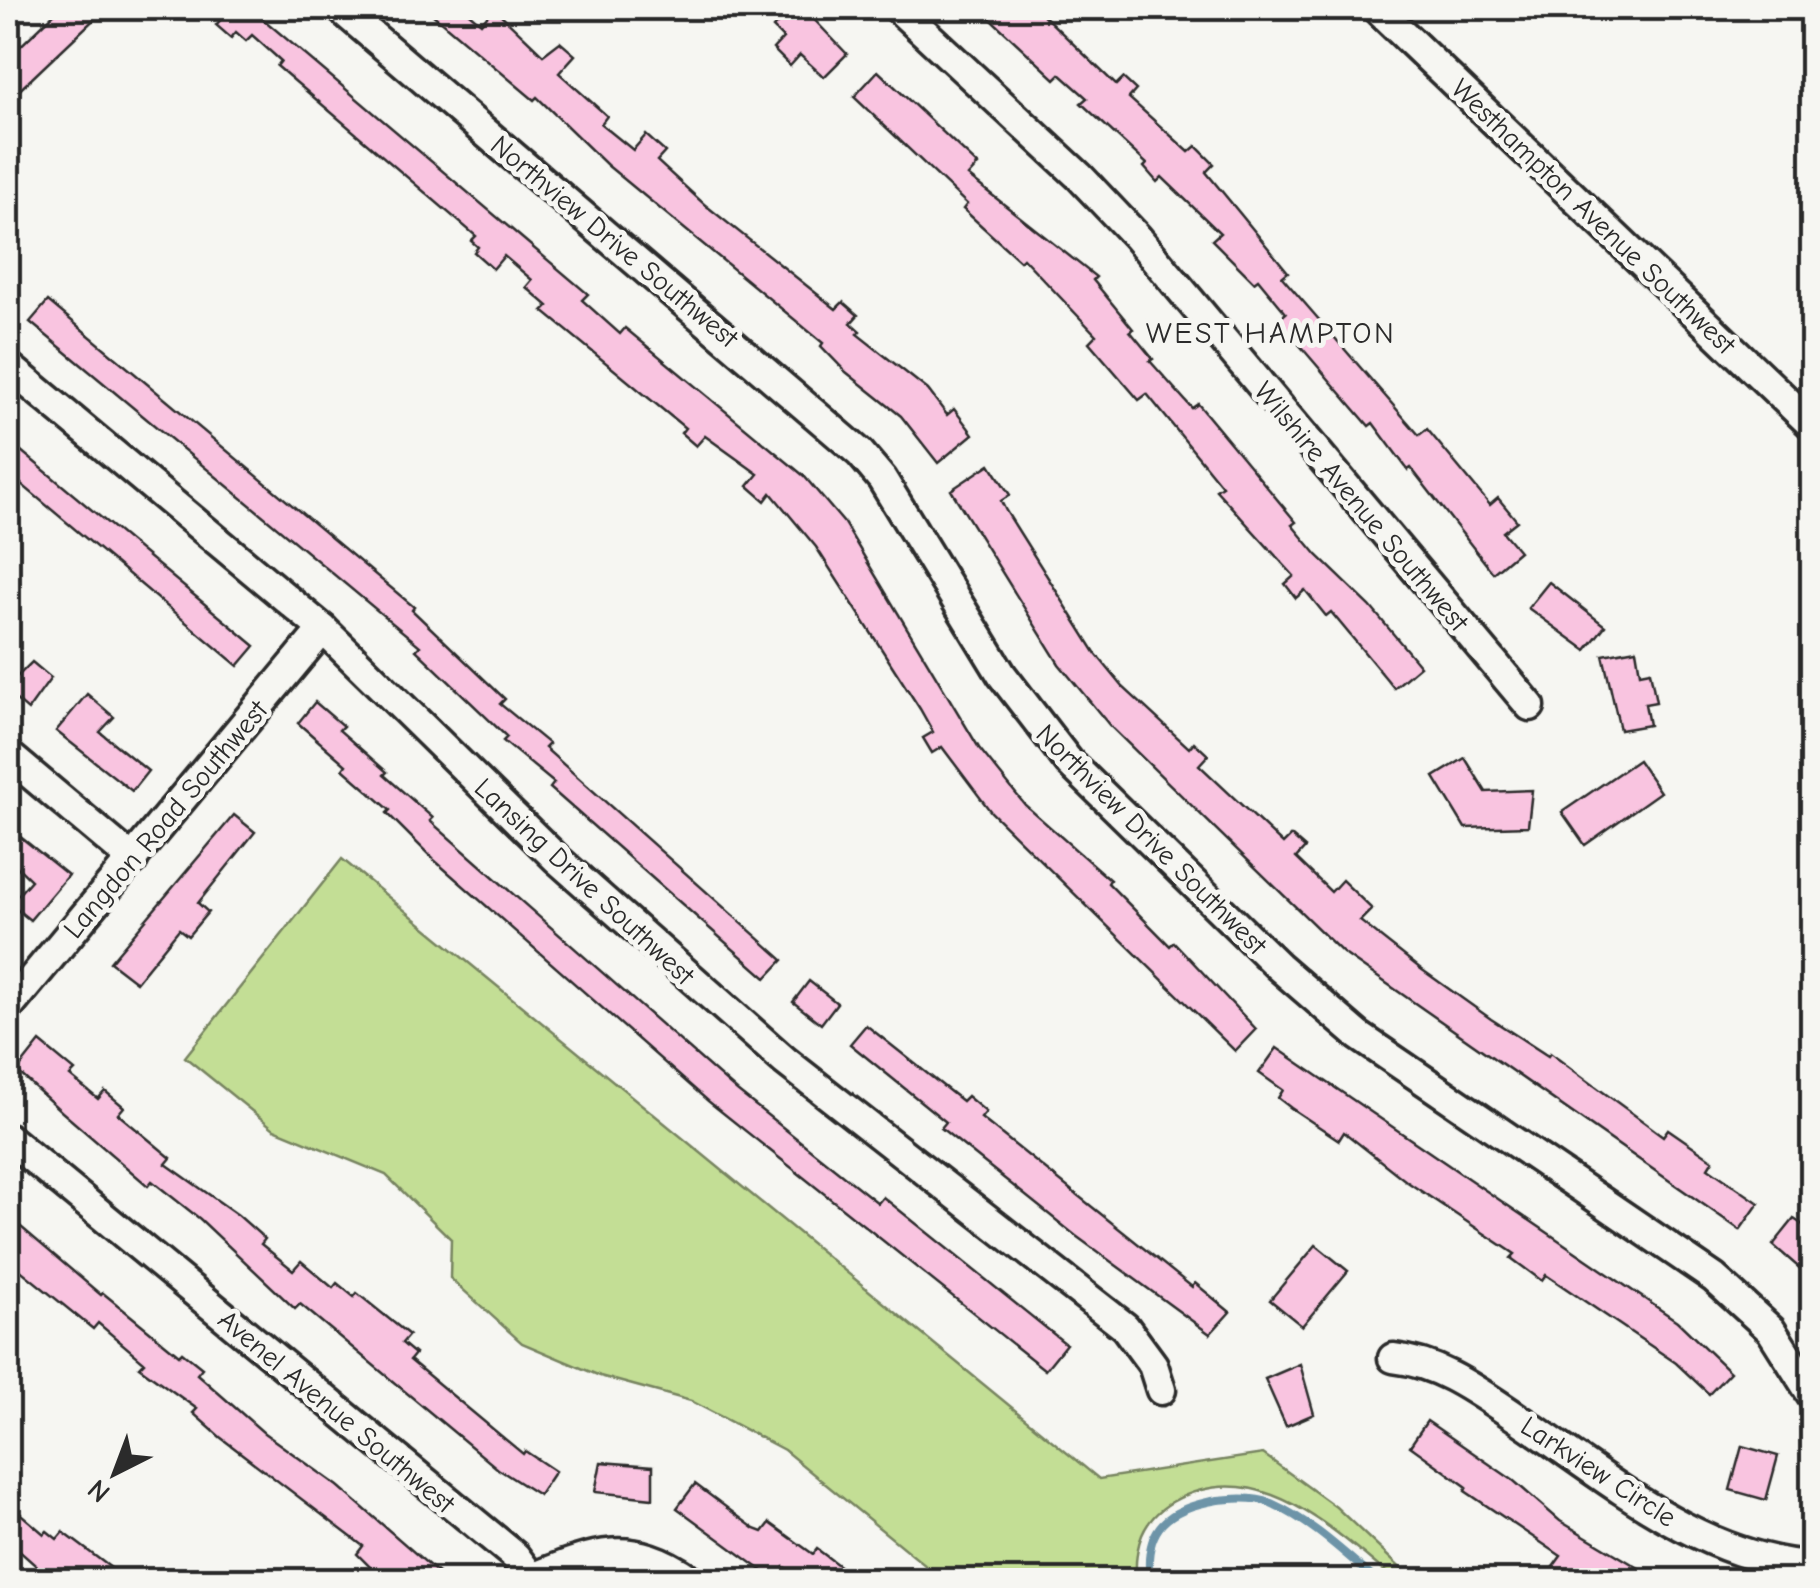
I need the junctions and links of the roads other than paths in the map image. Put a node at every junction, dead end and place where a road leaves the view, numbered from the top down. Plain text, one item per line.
1 (340, 8) edge
2 (898, 8) edge
3 (1376, 8) edge
4 (8, 366) edge
5 (1812, 425) edge
6 (323, 629) junction
7 (1530, 706) dead end
8 (8, 754) edge
9 (132, 860) junction
10 (8, 1008) edge
11 (8, 1138) edge
12 (1393, 1358) dead end
13 (1161, 1390) dead end
14 (1812, 1395) edge
15 (1812, 1566) edge
16 (532, 1579) edge
17 (691, 1580) edge

1 - 14 street, Northview Drive Southwest
2 - 7 street, Wilshire Avenue Southwest
3 - 5 street, Westhampton Avenue Southwest
4 - 6 street, Lansing Drive Southwest
6 - 9 street, Langdon Road Southwest
6 - 13 street, Lansing Drive Southwest
8 - 9 street
9 - 10 street, Langdon Road Southwest
11 - 16 street, Avenel Avenue Southwest
12 - 15 street, Larkview Circle
16 - 17 street, Avenel Avenue Southwest

